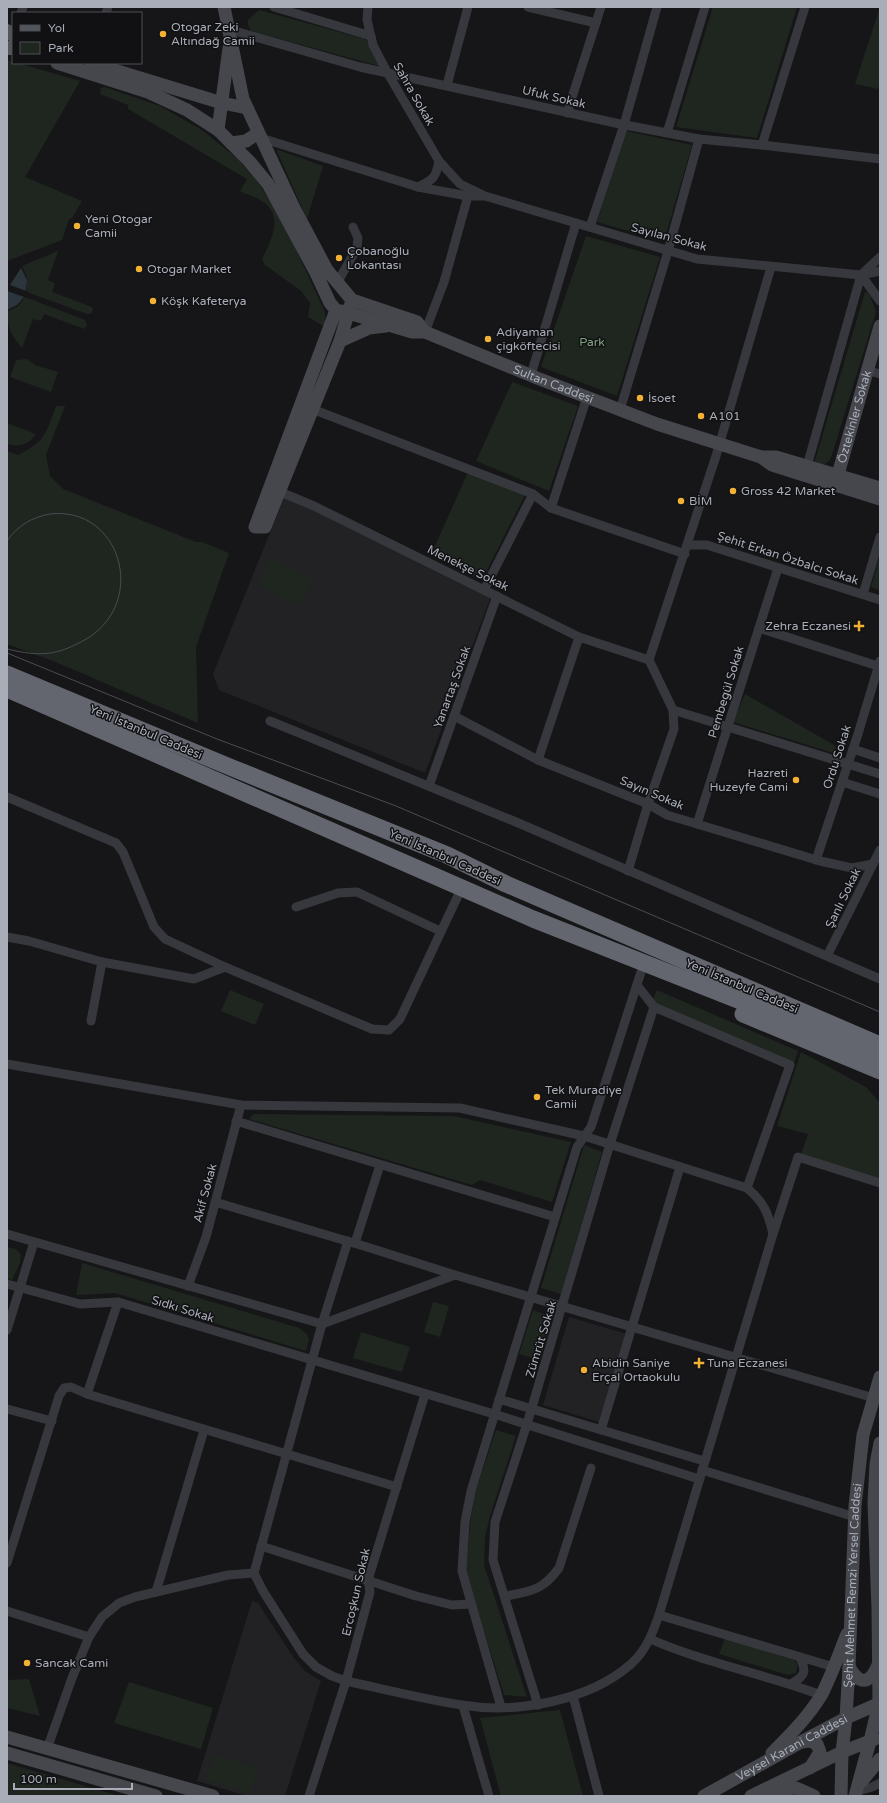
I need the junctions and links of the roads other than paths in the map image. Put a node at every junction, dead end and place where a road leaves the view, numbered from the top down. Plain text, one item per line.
1 (224, 7) edge
2 (274, 7) edge
3 (368, 7) edge
4 (468, 7) edge
5 (528, 7) edge
6 (601, 7) edge
7 (657, 7) edge
8 (705, 7) edge
9 (805, 7) edge
10 (289, 9) edge
11 (596, 23) junction
12 (7, 31) edge
13 (7, 34) edge
14 (229, 34) junction
15 (371, 36) junction
16 (11, 44) edge
17 (60, 64) edge
18 (94, 64) edge
19 (387, 72) junction
20 (446, 85) junction
21 (222, 103) junction
22 (247, 108) junction
23 (568, 112) junction
24 (624, 125) junction
25 (218, 130) junction
26 (667, 133) junction
27 (260, 135) junction
28 (699, 140) junction
29 (232, 143) junction
30 (762, 145) junction
31 (880, 159) edge
32 (439, 161) junction
33 (460, 184) joint
34 (418, 187) junction
35 (468, 196) junction
36 (485, 196) junction
37 (576, 223) junction
38 (353, 227) dead end
39 (590, 227) junction
40 (668, 251) junction
41 (880, 257) edge
42 (771, 267) junction
43 (880, 271) edge
44 (861, 275) junction
45 (337, 283) junction
46 (880, 300) edge
47 (346, 304) junction
48 (390, 325) junction
49 (880, 326) edge
50 (425, 332) junction
51 (340, 341) junction
52 (866, 370) junction
53 (880, 374) edge
54 (531, 375) junction
55 (587, 397) junction
56 (312, 409) junction
57 (620, 410) junction
58 (720, 443) junction
59 (761, 457) junction
60 (807, 466) junction
61 (836, 480) junction
62 (880, 488) edge
63 (278, 491) junction
64 (533, 494) junction
65 (880, 499) edge
66 (551, 508) junction
67 (880, 537) edge
68 (688, 545) junction
69 (685, 554) junction
70 (778, 568) junction
71 (484, 590) junction
72 (863, 594) junction
73 (496, 596) junction
74 (880, 600) edge
75 (759, 628) junction
76 (579, 637) junction
77 (649, 660) junction
78 (7, 663) edge
79 (879, 663) edge
80 (7, 674) edge
81 (7, 689) edge
82 (7, 701) edge
83 (673, 710) junction
84 (454, 716) junction
85 (270, 721) dead end
86 (728, 726) junction
87 (853, 749) junction
88 (880, 758) edge
89 (538, 760) junction
90 (848, 763) junction
91 (880, 774) edge
92 (842, 782) junction
93 (429, 786) junction
94 (880, 794) edge
95 (7, 797) edge
96 (648, 804) junction
97 (346, 814) junction
98 (697, 824) junction
99 (336, 832) junction
100 (880, 850) edge
101 (447, 855) junction
102 (816, 860) junction
103 (873, 864) junction
104 (628, 871) junction
105 (462, 887) junction
106 (296, 908) dead end
107 (533, 919) junction
108 (440, 932) junction
109 (7, 937) edge
110 (827, 956) junction
111 (102, 962) junction
112 (225, 966) junction
113 (639, 978) junction
114 (880, 979) edge
115 (654, 1007) junction
116 (91, 1021) dead end
117 (880, 1033) edge
118 (880, 1045) edge
119 (880, 1059) edge
120 (852, 1060) junction
121 (7, 1064) edge
122 (880, 1072) edge
123 (880, 1083) edge
124 (241, 1105) junction
125 (236, 1122) junction
126 (584, 1136) junction
127 (610, 1144) junction
128 (380, 1165) junction
129 (680, 1167) junction
130 (880, 1183) edge
131 (747, 1188) junction
132 (215, 1202) junction
133 (554, 1217) junction
134 (7, 1234) edge
135 (773, 1234) junction
136 (34, 1242) junction
137 (352, 1242) junction
138 (455, 1275) junction
139 (7, 1284) edge
140 (188, 1286) junction
141 (20, 1288) junction
142 (530, 1297) junction
143 (118, 1302) junction
144 (563, 1307) junction
145 (322, 1324) junction
146 (632, 1327) junction
147 (7, 1330) edge
148 (736, 1357) junction
149 (313, 1361) junction
150 (880, 1377) edge
151 (87, 1394) junction
152 (425, 1394) junction
153 (874, 1398) junction
154 (499, 1399) junction
155 (7, 1409) edge
156 (532, 1409) junction
157 (494, 1414) junction
158 (52, 1421) junction
159 (527, 1424) junction
160 (204, 1430) junction
161 (601, 1430) junction
162 (880, 1443) edge
163 (286, 1455) junction
164 (703, 1466) junction
165 (591, 1468) dead end
166 (699, 1480) junction
167 (397, 1487) junction
168 (855, 1517) junction
169 (261, 1546) junction
170 (9, 1550) edge
171 (7, 1563) edge
172 (254, 1574) junction
173 (368, 1580) junction
174 (156, 1592) junction
175 (506, 1596) junction
176 (471, 1604) junction
177 (879, 1610) edge
178 (7, 1611) edge
179 (659, 1614) junction
180 (850, 1624) junction
181 (89, 1637) junction
182 (650, 1639) junction
183 (800, 1657) junction
184 (878, 1665) junction
185 (834, 1667) junction
186 (849, 1668) junction
187 (346, 1681) junction
188 (791, 1684) junction
189 (821, 1695) junction
190 (573, 1696) junction
191 (879, 1703) edge
192 (538, 1705) junction
193 (463, 1706) junction
194 (501, 1707) junction
195 (846, 1718) junction
196 (7, 1737) edge
197 (875, 1739) edge
198 (801, 1742) junction
199 (47, 1749) junction
200 (842, 1752) junction
201 (7, 1753) edge
202 (880, 1759) edge
203 (764, 1762) junction
204 (810, 1768) junction
205 (880, 1783) edge
206 (855, 1794) edge
207 (754, 1795) edge
208 (156, 1796) edge
209 (213, 1796) edge
210 (309, 1796) edge
211 (489, 1796) edge
212 (599, 1796) edge
213 (704, 1796) edge
214 (814, 1796) edge
215 (841, 1796) edge

1 - 14 street
2 - 10 street
3 - 15 street, Sahra Sokak
4 - 20 street
5 - 11 street
6 - 11 street
7 - 24 street
8 - 26 street
9 - 30 street
10 - 15 street
11 - 23 street
12 - 16 main road
13 - 16 street
14 - 19 street, Ufuk Sokak
14 - 21 street
14 - 22 street
15 - 19 street, Sahra Sokak
17 - 25 street
18 - 21 street
19 - 20 street, Ufuk Sokak
19 - 32 street, Sahra Sokak
20 - 23 street, Ufuk Sokak
21 - 22 street
21 - 25 street
22 - 27 street
23 - 24 street, Ufuk Sokak
24 - 26 street, Ufuk Sokak
24 - 39 street
25 - 29 street
26 - 28 street, Ufuk Sokak
27 - 29 street
27 - 34 street
27 - 45 street
28 - 30 street, Ufuk Sokak
28 - 40 street
29 - 47 street
30 - 31 street, Ufuk Sokak
32 - 33 street, Sahra Sokak
32 - 34 street
33 - 36 street, Sayılan Sokak
34 - 35 street
35 - 36 street
35 - 50 street
36 - 37 street, Sayılan Sokak
37 - 39 street, Sayılan Sokak
37 - 54 street
38 - 45 street
39 - 40 street, Sayılan Sokak
40 - 42 street, Sayılan Sokak
40 - 57 street
41 - 44 street
42 - 44 street, Sayılan Sokak
42 - 58 street
43 - 44 street, Sayılan Sokak
44 - 46 street
44 - 60 street
45 - 47 street
47 - 48 street
47 - 50 street, Sultan Caddesi
47 - 51 street
47 - 63 street
48 - 50 street
48 - 51 street
49 - 52 street, Öztekinler Sokak
50 - 54 street, Sultan Caddesi
51 - 56 street
52 - 53 street
52 - 61 street, Öztekinler Sokak
54 - 55 street, Sultan Caddesi
55 - 57 street, Sultan Caddesi
55 - 66 street
56 - 63 street
56 - 64 street
57 - 58 street, Sultan Caddesi
58 - 59 street, Sultan Caddesi
58 - 68 street
59 - 60 street, Sultan Caddesi
59 - 61 street, Sultan Caddesi
60 - 61 street, Sultan Caddesi
61 - 62 street, Sultan Caddesi
61 - 65 street, Sultan Caddesi
63 - 71 street, Menekşe Sokak
64 - 66 street
64 - 71 street
66 - 69 street
67 - 72 street
68 - 69 street
68 - 70 street, Şehit Erkan Özbalcı Sokak
69 - 77 street
70 - 72 street, Şehit Erkan Özbalcı Sokak
70 - 75 street, Pembegül Sokak
71 - 73 street, Menekşe Sokak
72 - 74 street, Şehit Erkan Özbalcı Sokak
73 - 76 street, Menekşe Sokak
73 - 84 street, Yanartaş Sokak
75 - 79 street
75 - 86 street, Pembegül Sokak
76 - 77 street, Menekşe Sokak
76 - 89 street
77 - 83 street
78 - 97 highway
79 - 87 street, Ordu Sokak
80 - 97 highway, Yeni İstanbul Caddesi
81 - 99 highway, Yeni İstanbul Caddesi
82 - 99 highway
83 - 86 street
83 - 96 street
84 - 89 street, Sayın Sokak
84 - 93 street, Yanartaş Sokak
85 - 93 street
86 - 90 street
86 - 98 street, Pembegül Sokak
87 - 88 street
87 - 90 street, Ordu Sokak
89 - 96 street, Sayın Sokak
90 - 91 street
90 - 92 street, Ordu Sokak
92 - 94 street
92 - 102 street, Ordu Sokak
93 - 104 street
95 - 112 street
96 - 98 street, Sayın Sokak
96 - 104 street
97 - 101 highway, Yeni İstanbul Caddesi
98 - 102 street, Sayın Sokak
99 - 105 highway, Yeni İstanbul Caddesi
100 - 103 street, Şanlı Sokak
101 - 117 highway
101 - 118 highway, Yeni İstanbul Caddesi
102 - 103 street, Sayın Sokak
103 - 110 street, Şanlı Sokak
104 - 110 street
105 - 107 highway, Yeni İstanbul Caddesi
105 - 108 street
106 - 108 street
107 - 113 highway
107 - 119 highway, Yeni İstanbul Caddesi
108 - 112 street
109 - 111 street
110 - 114 street
111 - 112 street
111 - 116 street
113 - 115 street
113 - 120 highway
113 - 126 street, Zümrüt Sokak
115 - 127 street, Zümrüt Sokak
115 - 131 street
120 - 122 highway
120 - 123 highway
121 - 124 street
124 - 125 street, Akif Sokak
124 - 126 street
125 - 128 street
125 - 132 street, Akif Sokak
126 - 127 street
126 - 133 street, Zümrüt Sokak
127 - 129 street
127 - 144 street, Zümrüt Sokak
128 - 133 street
128 - 137 street
129 - 131 street
129 - 146 street
130 - 135 street
131 - 135 street
132 - 137 street
132 - 140 street, Akif Sokak
133 - 142 street, Zümrüt Sokak
134 - 136 street
135 - 148 street
136 - 140 street
136 - 141 street
137 - 138 street
137 - 145 street
138 - 142 street
138 - 145 street
139 - 141 street, Sıdkı Sokak
140 - 145 street
141 - 143 street, Sıdkı Sokak
141 - 147 street
142 - 144 street
142 - 154 street, Zümrüt Sokak
143 - 149 street, Sıdkı Sokak
143 - 151 street
144 - 146 street
144 - 156 street, Zümrüt Sokak
145 - 149 street
146 - 148 street
146 - 161 street
148 - 153 street
148 - 164 street
149 - 152 street, Sıdkı Sokak
149 - 163 street
150 - 153 street, Şehit Mehmet Remzi Yersel Caddesi
151 - 158 street
151 - 160 street
152 - 157 street, Sıdkı Sokak
152 - 167 street, Ercoşkun Sokak
153 - 168 street, Şehit Mehmet Remzi Yersel Caddesi
154 - 156 street
154 - 157 street, Zümrüt Sokak
155 - 158 street
156 - 159 street, Zümrüt Sokak
156 - 161 street
157 - 159 street, Sıdkı Sokak
157 - 176 street, Zümrüt Sokak
158 - 170 street
159 - 166 street, Sıdkı Sokak
159 - 175 street, Zümrüt Sokak
160 - 163 street
160 - 174 street
161 - 164 street
162 - 177 street, Şehit Mehmet Remzi Yersel Caddesi
163 - 167 street
163 - 169 street
164 - 166 street
164 - 168 street
165 - 175 street
166 - 179 street
167 - 173 street, Ercoşkun Sokak
168 - 180 street, Şehit Mehmet Remzi Yersel Caddesi
169 - 172 street
169 - 173 street
170 - 171 street
172 - 174 street
172 - 187 street
173 - 176 street
173 - 187 street, Ercoşkun Sokak
174 - 181 street
175 - 192 street, Zümrüt Sokak
176 - 194 street, Zümrüt Sokak
177 - 184 street, Şehit Mehmet Remzi Yersel Caddesi
178 - 181 street
179 - 182 street
179 - 183 street
180 - 185 street
180 - 186 street, Şehit Mehmet Remzi Yersel Caddesi
181 - 199 street
182 - 188 street
182 - 190 street
183 - 185 street
183 - 188 street
184 - 186 street
184 - 191 street, Şehit Mehmet Remzi Yersel Caddesi
185 - 189 street
186 - 195 street, Şehit Mehmet Remzi Yersel Caddesi
187 - 193 street
187 - 210 street, Ercoşkun Sokak
188 - 189 street
189 - 203 street
190 - 192 street
190 - 212 street
191 - 195 street, Veysel Karani Caddesi
191 - 197 street, Şehit Mehmet Remzi Yersel Caddesi
192 - 194 street
193 - 194 street
193 - 211 street
195 - 198 street, Veysel Karani Caddesi
195 - 200 street, Şehit Mehmet Remzi Yersel Caddesi
196 - 199 street
197 - 200 street, Veysel Karani Caddesi
197 - 206 street, Şehit Mehmet Remzi Yersel Caddesi
198 - 203 street, Veysel Karani Caddesi
198 - 204 street
199 - 209 street
200 - 204 street, Veysel Karani Caddesi
200 - 215 street, Şehit Mehmet Remzi Yersel Caddesi
201 - 208 street
202 - 206 street
203 - 213 street, Veysel Karani Caddesi
204 - 207 street, Veysel Karani Caddesi
205 - 206 street
207 - 214 street

